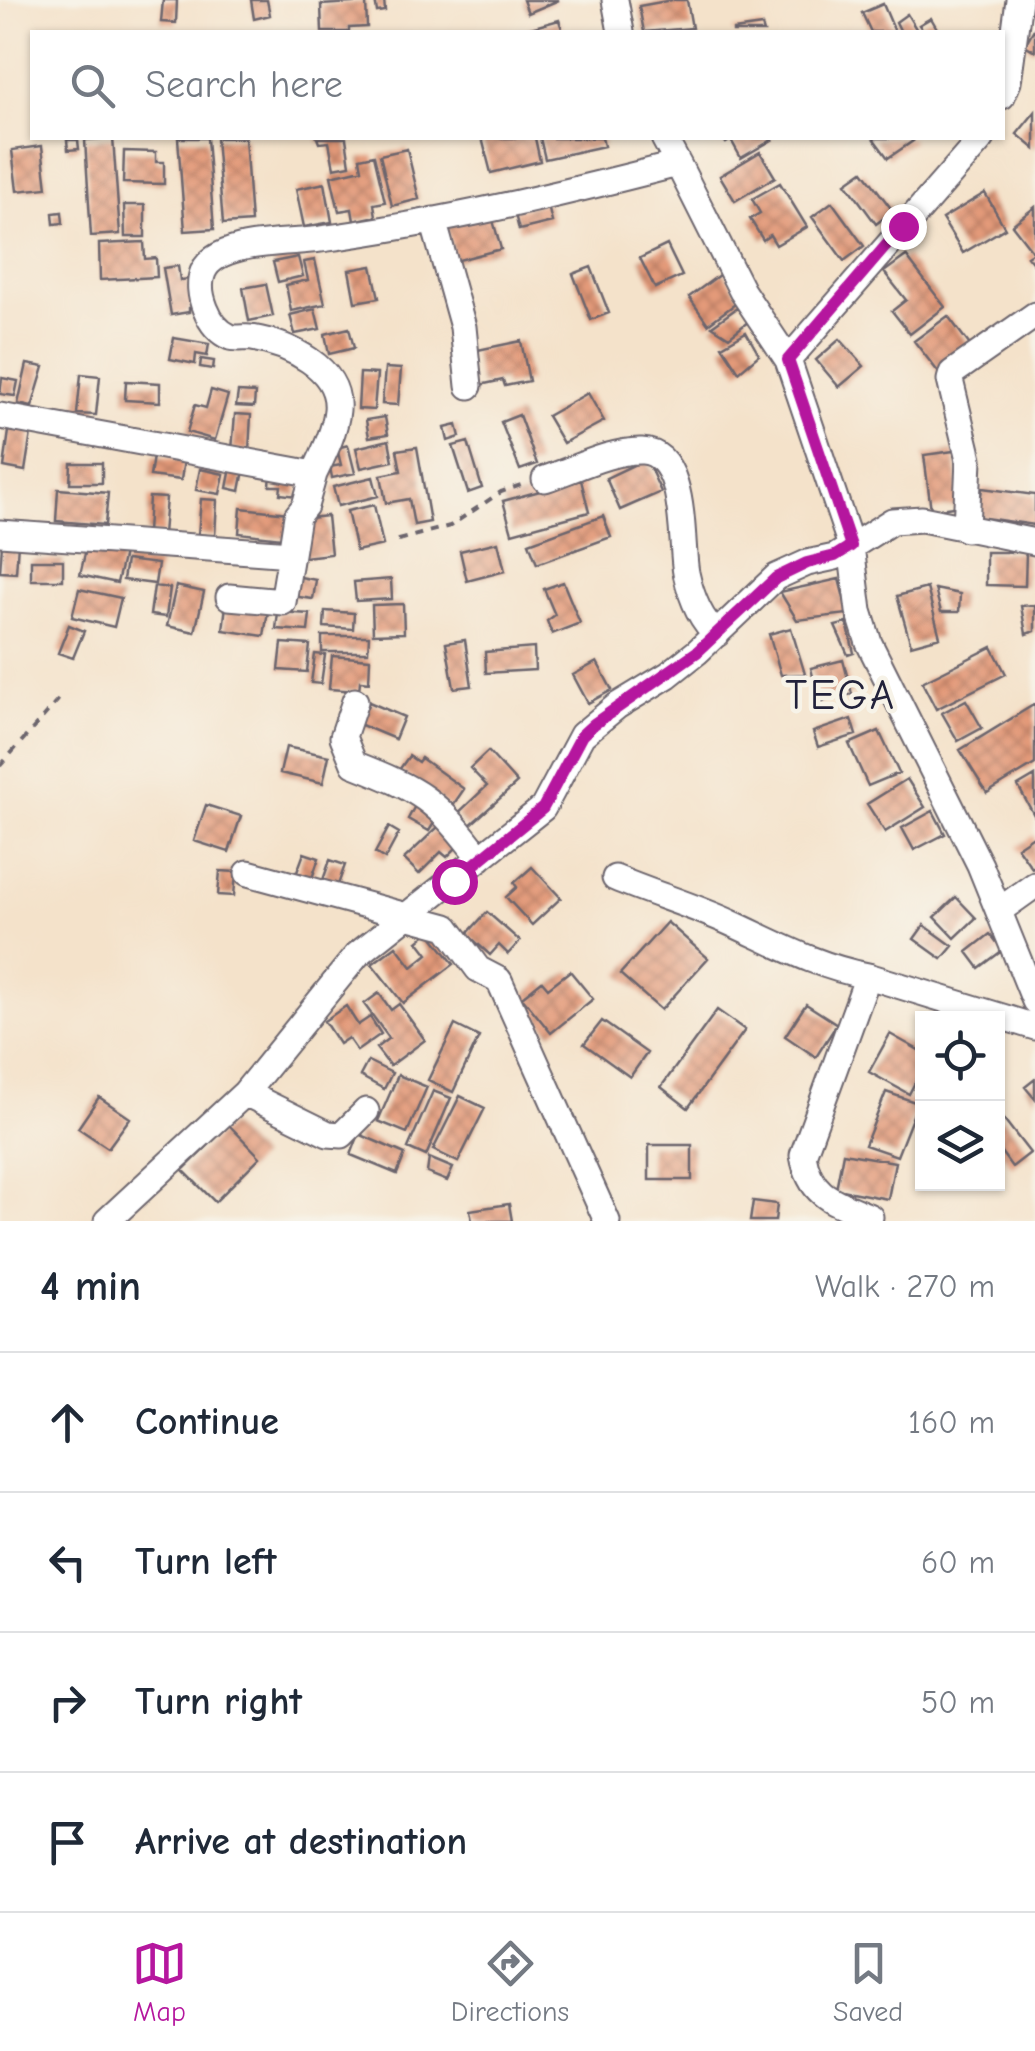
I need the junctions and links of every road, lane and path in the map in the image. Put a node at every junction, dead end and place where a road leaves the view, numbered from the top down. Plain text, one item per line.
1 (615, 0) edge
2 (1024, 13) edge
3 (622, 30) edge
4 (1005, 89) edge
5 (665, 140) edge
6 (980, 140) edge
7 (678, 164) junction
8 (432, 220) junction
9 (1035, 316) edge
10 (788, 360) junction
11 (469, 386) dead end
12 (0, 416) edge
13 (314, 474) junction
14 (545, 479) joint
15 (966, 528) junction
16 (0, 533) edge
17 (398, 540) dead end
18 (1035, 542) edge
19 (851, 546) junction
20 (291, 554) junction
21 (229, 597) dead end
22 (717, 634) junction
23 (58, 700) dead end
24 (355, 700) dead end
25 (0, 766) edge
26 (480, 858) junction
27 (248, 873) dead end
28 (616, 878) dead end
29 (1035, 886) edge
30 (1000, 910) junction
31 (410, 916) junction
32 (868, 976) junction
33 (1035, 1002) edge
34 (1035, 1027) edge
35 (245, 1093) junction
36 (366, 1111) dead end
37 (870, 1217) dead end
38 (107, 1221) edge
39 (606, 1221) edge

1 - 3 street
2 - 4 street
5 - 7 street
6 - 10 street
7 - 8 street
7 - 10 street
8 - 11 street
8 - 13 street
9 - 15 street
10 - 19 street
12 - 13 street
13 - 20 street
14 - 17 path
14 - 22 street
15 - 18 street
15 - 19 street
16 - 20 street
19 - 22 street
19 - 30 street
20 - 21 street
22 - 26 street
23 - 25 path
24 - 26 street
26 - 31 street
27 - 31 street
28 - 32 street
29 - 30 street
30 - 33 street
31 - 35 street
31 - 39 street
32 - 34 street
32 - 37 street
35 - 36 street
35 - 38 street

